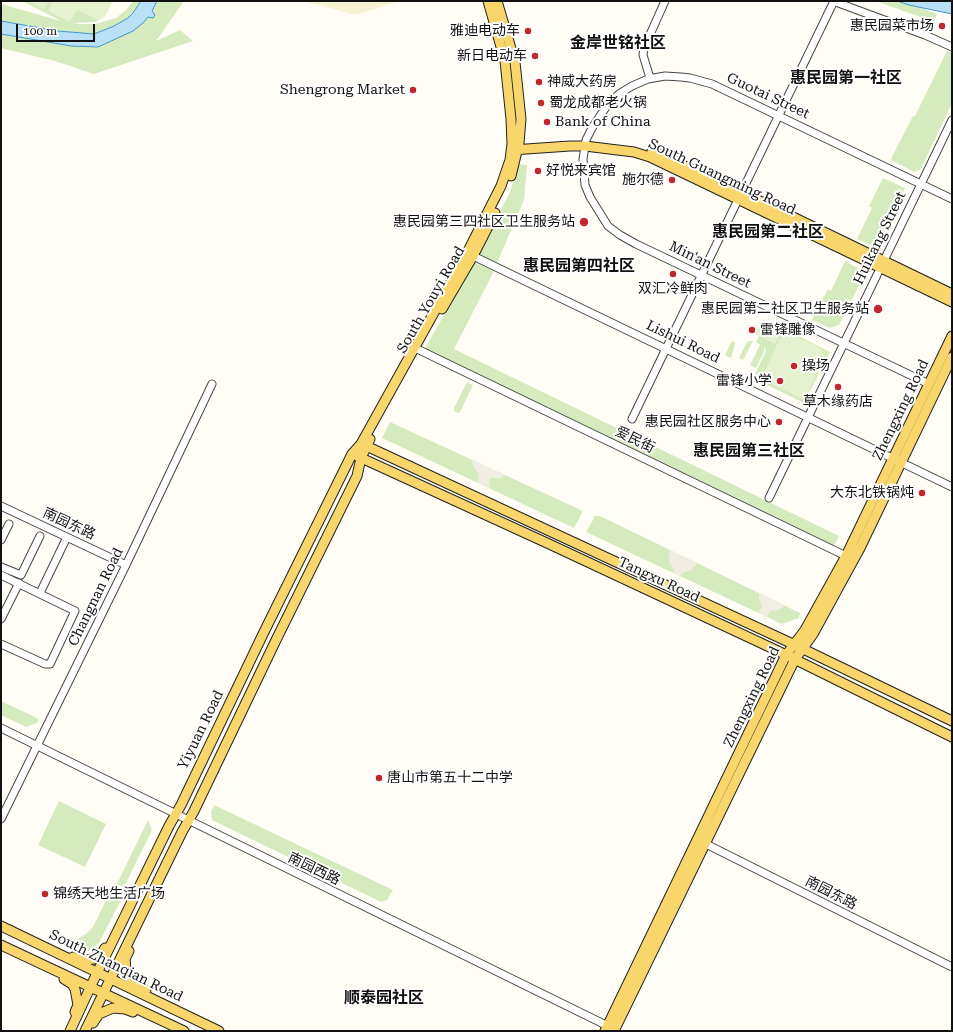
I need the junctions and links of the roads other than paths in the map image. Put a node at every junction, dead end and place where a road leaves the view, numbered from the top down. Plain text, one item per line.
1 (488, 1) edge
2 (497, 1) edge
3 (665, 1) edge
4 (834, 1) edge
5 (952, 47) edge
6 (650, 78) junction
7 (778, 115) junction
8 (952, 120) edge
9 (586, 143) junction
10 (515, 147) junction
11 (921, 184) junction
12 (740, 196) junction
13 (952, 199) edge
14 (470, 254) junction
15 (882, 264) junction
16 (701, 275) junction
17 (952, 294) edge
18 (952, 302) edge
19 (952, 336) edge
20 (844, 343) junction
21 (666, 348) junction
22 (416, 349) junction
23 (952, 358) edge
24 (212, 384) dead end
25 (929, 384) junction
26 (808, 417) junction
27 (632, 419) dead end
28 (363, 445) junction
29 (352, 454) junction
30 (361, 458) junction
31 (898, 460) junction
32 (952, 487) edge
33 (769, 498) dead end
34 (1, 506) edge
35 (9, 524) dead end
36 (40, 536) dead end
37 (67, 537) junction
38 (1, 540) edge
39 (846, 556) junction
40 (126, 565) junction
41 (1, 567) edge
42 (1, 575) edge
43 (19, 583) junction
44 (40, 593) junction
45 (1, 619) edge
46 (1, 644) edge
47 (798, 646) junction
48 (791, 657) junction
49 (952, 721) edge
50 (1, 728) edge
51 (952, 737) edge
52 (38, 746) junction
53 (176, 814) junction
54 (1, 819) edge
55 (189, 820) junction
56 (702, 842) junction
57 (123, 921) junction
58 (1, 926) edge
59 (135, 927) junction
60 (1, 944) edge
61 (50, 950) junction
62 (43, 965) junction
63 (952, 967) edge
64 (97, 973) junction
65 (110, 979) junction
66 (90, 987) junction
67 (103, 993) junction
68 (165, 1006) junction
69 (158, 1018) junction
70 (612, 1030) edge
71 (70, 1031) edge
72 (86, 1031) edge
73 (184, 1031) edge
74 (219, 1031) edge

1 - 10 main road, South Youyi Road
2 - 10 main road, South Youyi Road
3 - 6 street
4 - 5 street
4 - 7 street
6 - 7 street, Guotai Street
6 - 9 street, Guotai Street
7 - 11 street, Guotai Street
7 - 12 street
8 - 11 street, Huikang Street
9 - 10 main road, South Guangming Road
9 - 12 main road, South Guangming Road
9 - 16 street, Min'an Street
10 - 14 main road, South Youyi Road
11 - 13 street, Guotai Street
11 - 15 street, Huikang Street
12 - 15 main road, South Guangming Road
12 - 16 street
14 - 21 street, Lishui Road
14 - 22 main road, South Youyi Road
15 - 17 main road, South Guangming Road
15 - 18 main road, South Guangming Road
15 - 20 street, Huikang Street
16 - 20 street, Min'an Street
16 - 21 street
19 - 25 main road, Zhengxing Road
20 - 25 street, Min'an Street
20 - 26 street, Huikang Street
21 - 26 street, Lishui Road
21 - 27 street
22 - 28 main road, South Youyi Road
22 - 39 street, 爱民街
23 - 31 main road, Zhengxing Road
24 - 40 street, Changnan Road
25 - 31 main road, Zhengxing Road
26 - 31 street, Lishui Road
26 - 33 street, Huikang Street
28 - 29 main road, Yiyuan Road
28 - 30 main road, Yiyuan Road
28 - 47 main road, Tangxu Road
29 - 30 main road, Tangxu Road
29 - 53 main road, Yiyuan Road
30 - 48 main road, Tangxu Road
30 - 55 main road, Yiyuan Road
31 - 32 street, Lishui Road
31 - 39 main road, Zhengxing Road
31 - 47 main road, Zhengxing Road
34 - 37 street, 南园东路
35 - 38 street
36 - 41 street
37 - 40 street, 南园东路
37 - 44 street
39 - 47 main road, Zhengxing Road
40 - 52 street, Changnan Road
42 - 43 street
43 - 44 street
43 - 45 street
44 - 46 street
47 - 48 main road, Zhengxing Road
47 - 49 main road, Tangxu Road
48 - 51 main road, Tangxu Road
48 - 56 main road, Zhengxing Road
50 - 52 street, 南园西路
52 - 53 street, 南园西路
52 - 54 street, Changnan Road
53 - 55 street, 南园西路
53 - 57 main road, Yiyuan Road
55 - 59 main road, Yiyuan Road
55 - 70 street, 南园西路
56 - 63 street, 南园东路
56 - 70 main road, Zhengxing Road
57 - 61 main road
57 - 64 main road, Yiyuan Road
58 - 61 main road, South Zhanqian Road
59 - 65 main road, Yiyuan Road
59 - 68 main road
60 - 62 main road, South Zhanqian Road
61 - 64 main road, South Zhanqian Road
62 - 66 main road, South Zhanqian Road
62 - 71 main road
64 - 65 main road, South Zhanqian Road
64 - 66 main road, Yiyuan Road
65 - 67 main road, Yiyuan Road
65 - 68 main road, South Zhanqian Road
66 - 67 main road, South Zhanqian Road
66 - 71 main road, Yiyuan Road
67 - 69 main road, South Zhanqian Road
67 - 72 main road, Yiyuan Road
68 - 74 main road, South Zhanqian Road
69 - 72 main road
69 - 73 main road, South Zhanqian Road

